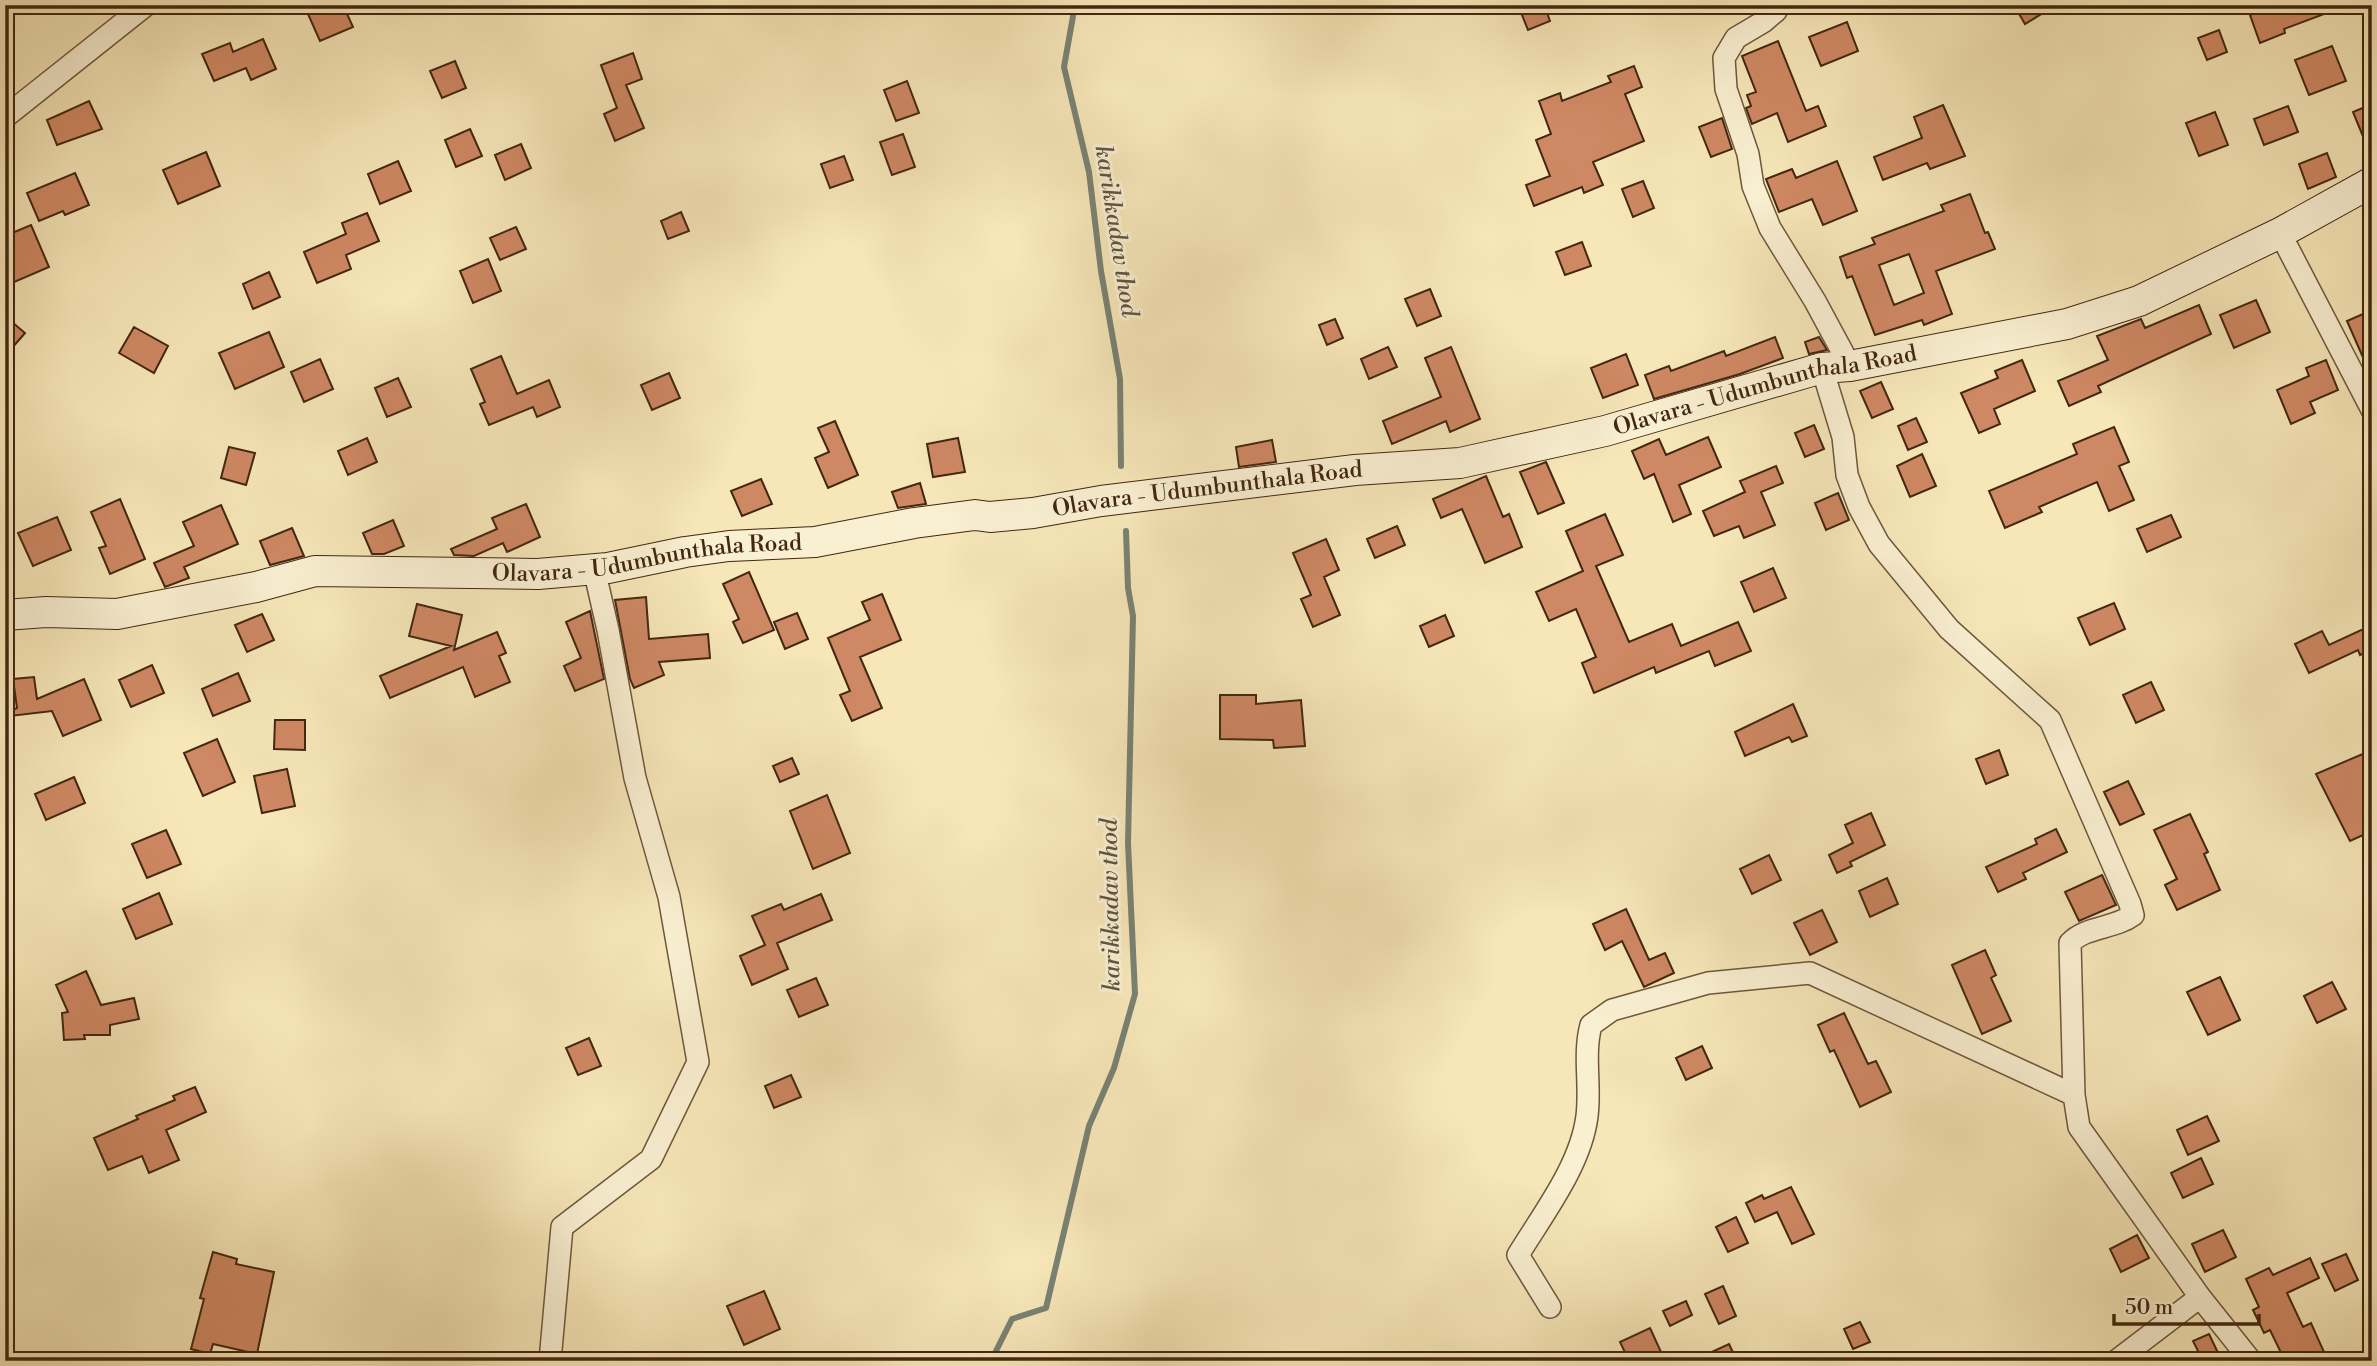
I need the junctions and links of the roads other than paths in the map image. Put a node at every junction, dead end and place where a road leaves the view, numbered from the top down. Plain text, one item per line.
1 (146, 5) edge
2 (1776, 5) edge
3 (5, 117) edge
4 (2372, 182) edge
5 (2280, 233) junction
6 (1836, 367) junction
7 (2372, 410) edge
8 (594, 569) junction
9 (5, 615) edge
10 (2074, 1095) junction
11 (2200, 1297) junction
12 (1550, 1307) dead end
13 (550, 1361) edge
14 (2116, 1361) edge
15 (2251, 1361) edge

1 - 3 street
2 - 6 street
4 - 5 main road, Olavara - Udumbunthala Road
5 - 6 main road, Olavara - Udumbunthala Road
5 - 7 street
6 - 8 main road, Olavara - Udumbunthala Road
6 - 10 street
8 - 9 main road, Olavara - Udumbunthala Road
8 - 13 street
10 - 11 street
10 - 12 street
11 - 14 street
11 - 15 street

